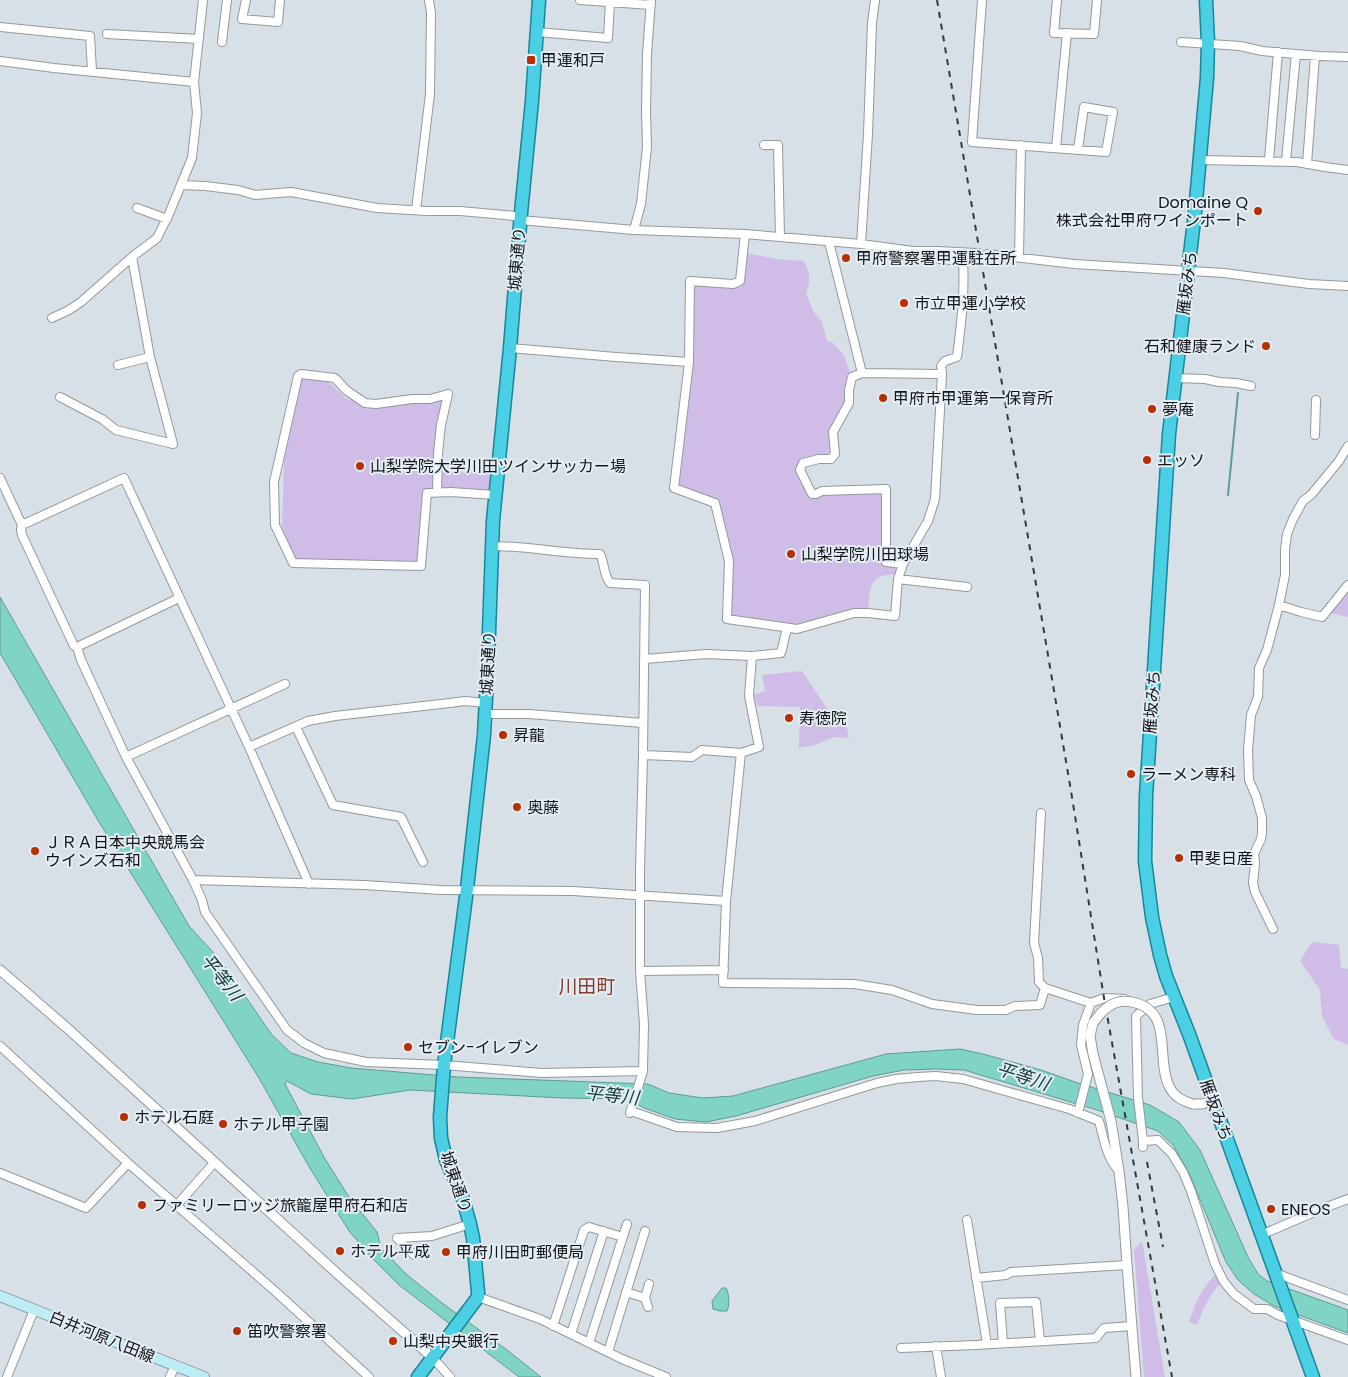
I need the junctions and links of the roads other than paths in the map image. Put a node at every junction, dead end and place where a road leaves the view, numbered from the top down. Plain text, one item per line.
1 (203, 0) edge
2 (227, 0) edge
3 (246, 0) edge
4 (280, 0) edge
5 (429, 0) edge
6 (539, 0) edge
7 (580, 0) edge
8 (875, 0) edge
9 (982, 0) edge
10 (1056, 0) edge
11 (1097, 0) edge
12 (1206, 0) edge
13 (613, 1) edge
14 (651, 2) edge
15 (0, 27) edge
16 (537, 32) junction
17 (1067, 33) junction
18 (107, 34) dead end
19 (199, 39) junction
20 (222, 42) dead end
21 (1181, 42) dead end
22 (1208, 43) junction
23 (1278, 52) junction
24 (1296, 54) junction
25 (1315, 56) junction
26 (1348, 57) edge
27 (0, 61) edge
28 (92, 71) junction
29 (194, 82) junction
30 (764, 145) dead end
31 (1021, 145) junction
32 (1056, 148) junction
33 (1078, 149) junction
34 (1200, 160) junction
35 (1269, 160) junction
36 (1286, 161) junction
37 (1307, 164) junction
38 (1348, 170) edge
39 (181, 185) junction
40 (137, 208) dead end
41 (416, 210) junction
42 (167, 219) junction
43 (520, 220) junction
44 (634, 230) junction
45 (745, 234) junction
46 (780, 237) junction
47 (829, 242) junction
48 (861, 244) junction
49 (938, 251) junction
50 (976, 253) dead end
51 (987, 254) dead end
52 (132, 257) junction
53 (1019, 257) junction
54 (1188, 270) junction
55 (1348, 286) edge
56 (52, 318) dead end
57 (510, 348) junction
58 (150, 357) junction
59 (688, 362) junction
60 (118, 364) dead end
61 (862, 373) junction
62 (942, 374) junction
63 (1176, 378) junction
64 (1251, 386) dead end
65 (60, 397) dead end
66 (1316, 400) dead end
67 (1315, 435) dead end
68 (1348, 446) edge
69 (0, 478) edge
70 (437, 492) junction
71 (495, 495) junction
72 (22, 525) junction
73 (492, 546) junction
74 (903, 564) junction
75 (898, 579) junction
76 (1348, 585) edge
77 (967, 587) dead end
78 (180, 598) junction
79 (1279, 606) junction
80 (787, 628) junction
81 (77, 647) junction
82 (752, 656) junction
83 (645, 659) junction
84 (285, 684) dead end
85 (485, 708) junction
86 (231, 709) junction
87 (643, 723) junction
88 (296, 727) junction
89 (249, 747) junction
90 (741, 753) junction
91 (644, 755) junction
92 (126, 757) junction
93 (1041, 813) dead end
94 (423, 862) dead end
95 (192, 880) junction
96 (309, 884) junction
97 (467, 889) junction
98 (640, 895) junction
99 (726, 901) junction
100 (1272, 929) dead end
101 (0, 970) edge
102 (724, 970) junction
103 (640, 971) junction
104 (1045, 988) junction
105 (1174, 998) junction
106 (1091, 1003) junction
107 (1150, 1004) junction
108 (0, 1046) edge
109 (444, 1067) junction
110 (643, 1071) junction
111 (1213, 1101) junction
112 (1079, 1110) junction
113 (128, 1163) junction
114 (214, 1163) junction
115 (1120, 1171) junction
116 (0, 1173) edge
117 (1348, 1199) edge
118 (177, 1205) junction
119 (967, 1220) dead end
120 (470, 1224) junction
121 (627, 1224) dead end
122 (645, 1230) dead end
123 (604, 1231) junction
124 (1261, 1235) junction
125 (623, 1237) junction
126 (414, 1255) dead end
127 (1126, 1265) junction
128 (1276, 1275) junction
129 (976, 1278) junction
130 (648, 1284) dead end
131 (626, 1292) junction
132 (0, 1296) edge
133 (478, 1297) junction
134 (645, 1298) junction
135 (1348, 1300) edge
136 (648, 1307) dead end
137 (34, 1310) junction
138 (1291, 1316) junction
139 (553, 1326) junction
140 (1132, 1326) junction
141 (571, 1334) junction
142 (1348, 1340) edge
143 (1040, 1341) junction
144 (589, 1343) junction
145 (1003, 1343) junction
146 (987, 1344) junction
147 (936, 1346) junction
148 (901, 1348) dead end
149 (608, 1352) junction
150 (432, 1357) junction
151 (175, 1366) junction
152 (7, 1377) edge
153 (170, 1377) edge
154 (204, 1377) edge
155 (369, 1377) edge
156 (418, 1377) edge
157 (450, 1377) edge
158 (666, 1377) edge
159 (941, 1377) edge
160 (1136, 1377) edge
161 (1313, 1377) edge

1 - 19 street
2 - 20 street
3 - 4 street
5 - 41 street
6 - 16 highway, 城東通り
7 - 13 street
8 - 48 street
9 - 31 street
10 - 17 street
11 - 17 street
12 - 22 highway, 雁坂みち
13 - 14 street
13 - 16 street
14 - 44 street
15 - 28 street
16 - 43 highway, 城東通り
17 - 32 street
18 - 19 street
19 - 29 street
21 - 22 street
22 - 23 street
22 - 34 highway, 雁坂みち
23 - 24 street
23 - 35 street
24 - 25 street
24 - 36 street
25 - 26 street
25 - 37 street
27 - 28 street
28 - 29 street
29 - 39 street
30 - 46 street
31 - 32 street
31 - 53 street
32 - 33 street
33 - 33 street
34 - 35 street
34 - 54 highway, 雁坂みち
35 - 36 street
36 - 37 street
37 - 38 street
39 - 41 street
39 - 42 street
40 - 42 street
41 - 43 street
42 - 52 street
43 - 44 street
43 - 57 highway, 城東通り
44 - 45 street
45 - 46 street
45 - 59 street
46 - 47 street
47 - 48 street
47 - 61 street
48 - 49 street
49 - 50 street
49 - 62 street
51 - 53 street
52 - 56 street
52 - 58 street
53 - 54 street
54 - 55 street
54 - 63 highway, 雁坂みち
57 - 59 street
57 - 71 highway, 城東通り
58 - 60 street
58 - 65 street
59 - 80 street
61 - 62 street
61 - 74 street
62 - 74 street
63 - 64 street
63 - 105 highway, 雁坂みち
66 - 67 street
68 - 79 street
69 - 72 street
70 - 70 street
70 - 71 street
71 - 73 highway, 城東通り
72 - 78 street
72 - 81 street
73 - 83 street
73 - 85 highway, 城東通り
74 - 75 street
75 - 77 street
75 - 80 street
76 - 79 street
78 - 81 street
78 - 86 street
79 - 100 street
80 - 82 street
81 - 92 street
82 - 83 street
82 - 90 street
83 - 87 street
84 - 86 street
85 - 87 street
85 - 88 street
85 - 97 highway, 城東通り
86 - 89 street
86 - 92 street
87 - 91 street
88 - 89 street
88 - 94 street
89 - 96 street
90 - 91 street
90 - 99 street
91 - 98 street
92 - 95 street
93 - 104 street
95 - 96 street
95 - 109 street
96 - 97 street
97 - 98 street
97 - 109 highway, 城東通り
98 - 99 street
98 - 103 street
99 - 102 street
101 - 114 street
102 - 103 street
102 - 104 street
103 - 110 street
104 - 106 street
105 - 107 street
105 - 111 highway, 雁坂みち
106 - 107 street
106 - 112 street
107 - 138 street
108 - 113 street
109 - 110 street
109 - 120 highway, 城東通り
110 - 112 street
111 - 115 street, bridge
111 - 124 highway, 雁坂みち
112 - 115 street
113 - 116 street
113 - 118 street
114 - 118 street
114 - 150 street
115 - 127 street
117 - 124 street
118 - 155 street
119 - 129 street
120 - 126 street
120 - 133 highway, 城東通り
121 - 125 street
122 - 131 street
123 - 125 street
123 - 139 street
123 - 141 street
124 - 128 highway, 雁坂みち
125 - 144 street
127 - 129 street
127 - 140 street
128 - 135 street
128 - 138 highway, 雁坂みち
129 - 146 street
130 - 134 street
131 - 134 street
131 - 149 street
132 - 137 main road, 白井河原八田線
133 - 139 street
133 - 150 highway
134 - 136 street
137 - 151 main road, 白井河原八田線
137 - 152 street
138 - 142 street
138 - 161 highway, 雁坂みち
139 - 141 street
140 - 143 street
140 - 160 street
141 - 144 street
143 - 145 street
143 - 145 street
144 - 149 street
145 - 146 street
146 - 147 street
147 - 148 street
147 - 159 street
149 - 158 street
150 - 156 highway
150 - 157 street
151 - 153 street
151 - 154 main road, 白井河原八田線

